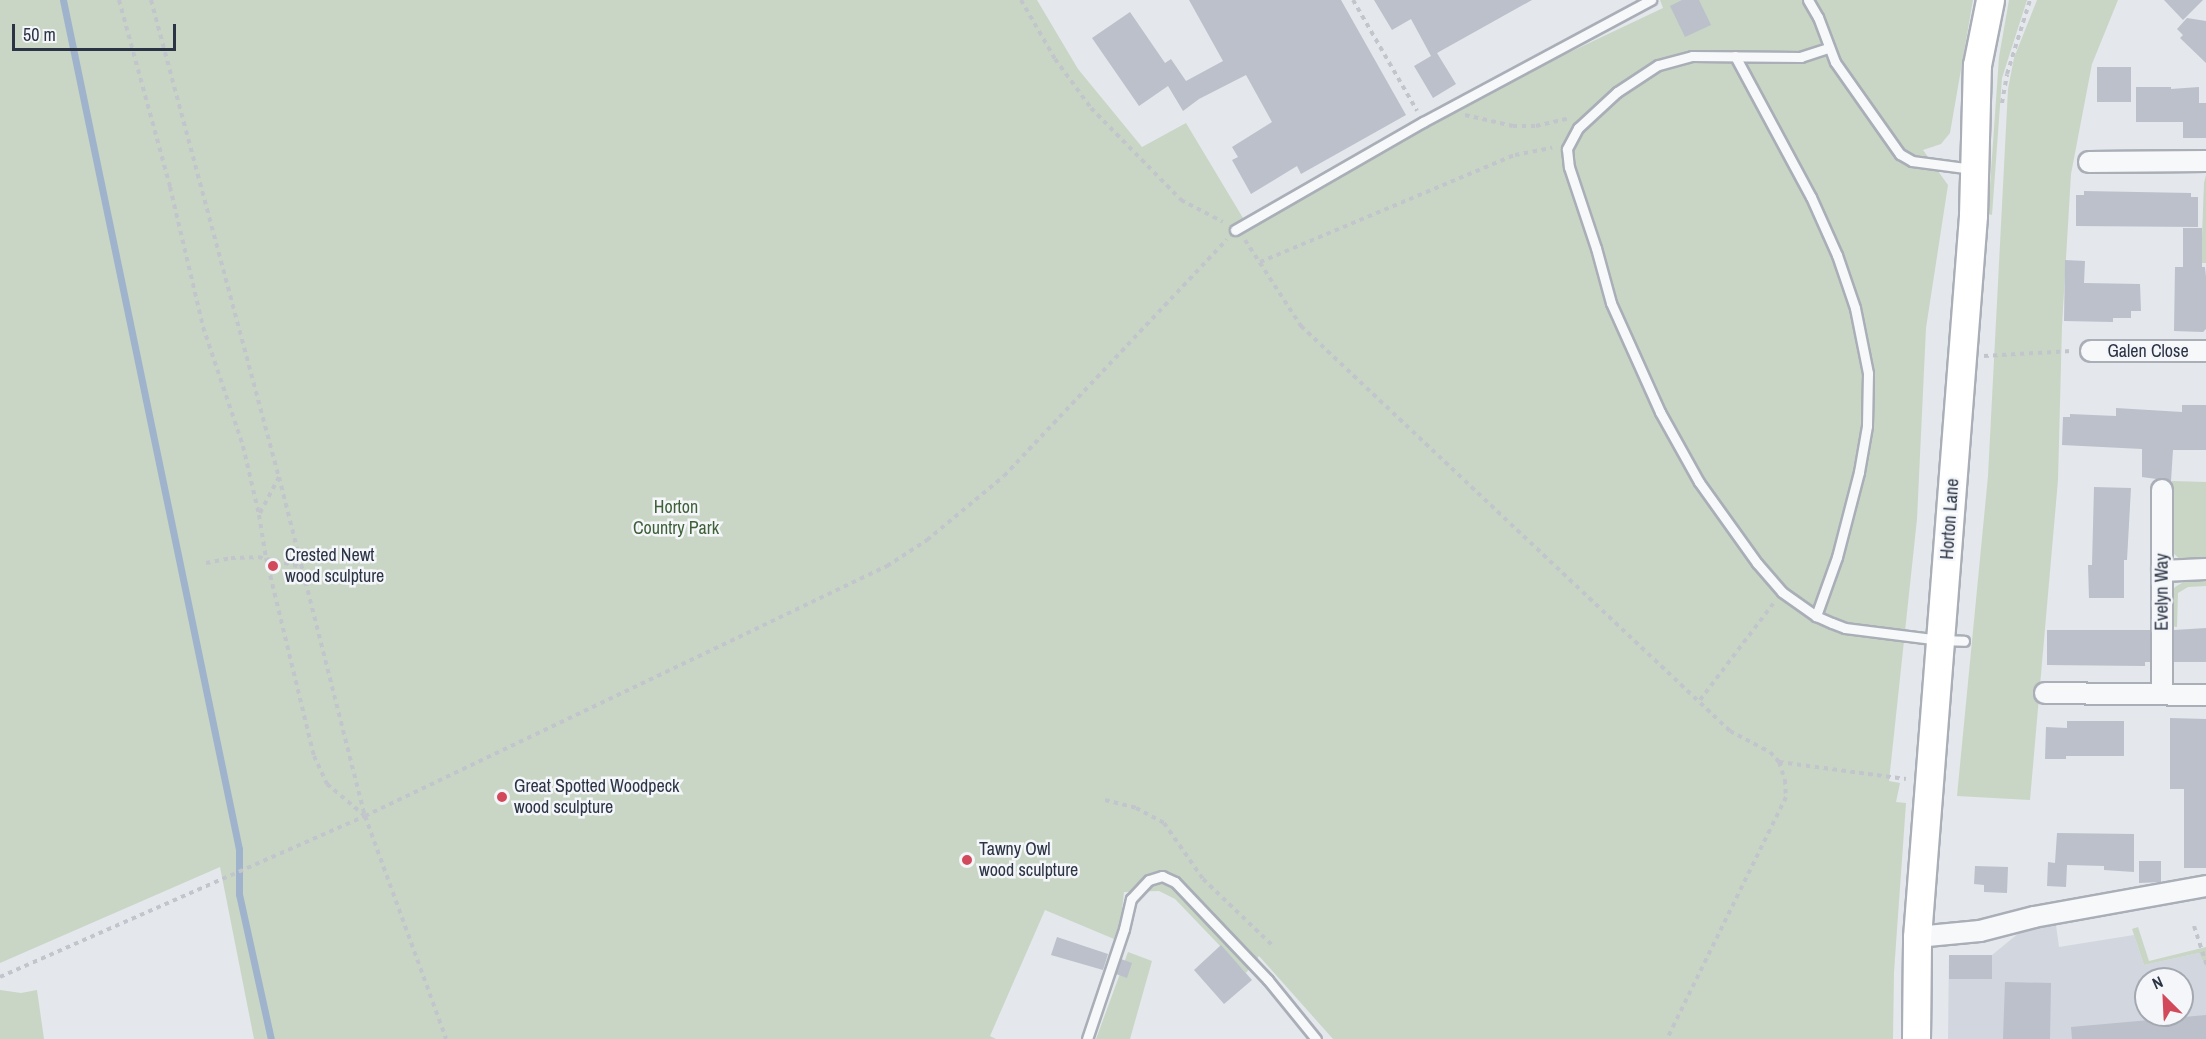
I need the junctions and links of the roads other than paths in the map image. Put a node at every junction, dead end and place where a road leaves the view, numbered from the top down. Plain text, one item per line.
1 (1651, 0) edge
2 (1808, 0) edge
3 (1990, 0) edge
4 (1640, 3) edge
5 (1828, 48) junction
6 (1735, 56) junction
7 (2206, 161) edge
8 (2088, 162) dead end
9 (1974, 169) junction
10 (1235, 230) road end
11 (2091, 351) road end
12 (2206, 351) edge
13 (2162, 490) dead end
14 (2206, 569) edge
15 (2162, 571) junction
16 (1816, 615) junction
17 (1952, 640) junction
18 (2045, 693) dead end
19 (2162, 694) junction
20 (2206, 695) edge
21 (2206, 886) edge
22 (1917, 937) junction
23 (1087, 1039) edge
24 (1316, 1039) edge
25 (1916, 1039) edge

1 - 4 lane
2 - 5 lane
3 - 9 street, Horton Lane
4 - 10 lane
5 - 6 lane
5 - 9 lane
6 - 16 lane
6 - 16 lane
7 - 8 street
9 - 17 street, Horton Lane
11 - 12 street, Galen Close
13 - 15 street, Evelyn Way
14 - 15 street
15 - 19 street, Evelyn Way
16 - 17 lane
17 - 22 street, Horton Lane
18 - 19 street
19 - 20 street
21 - 22 street
22 - 25 street, Horton Lane
23 - 24 lane

